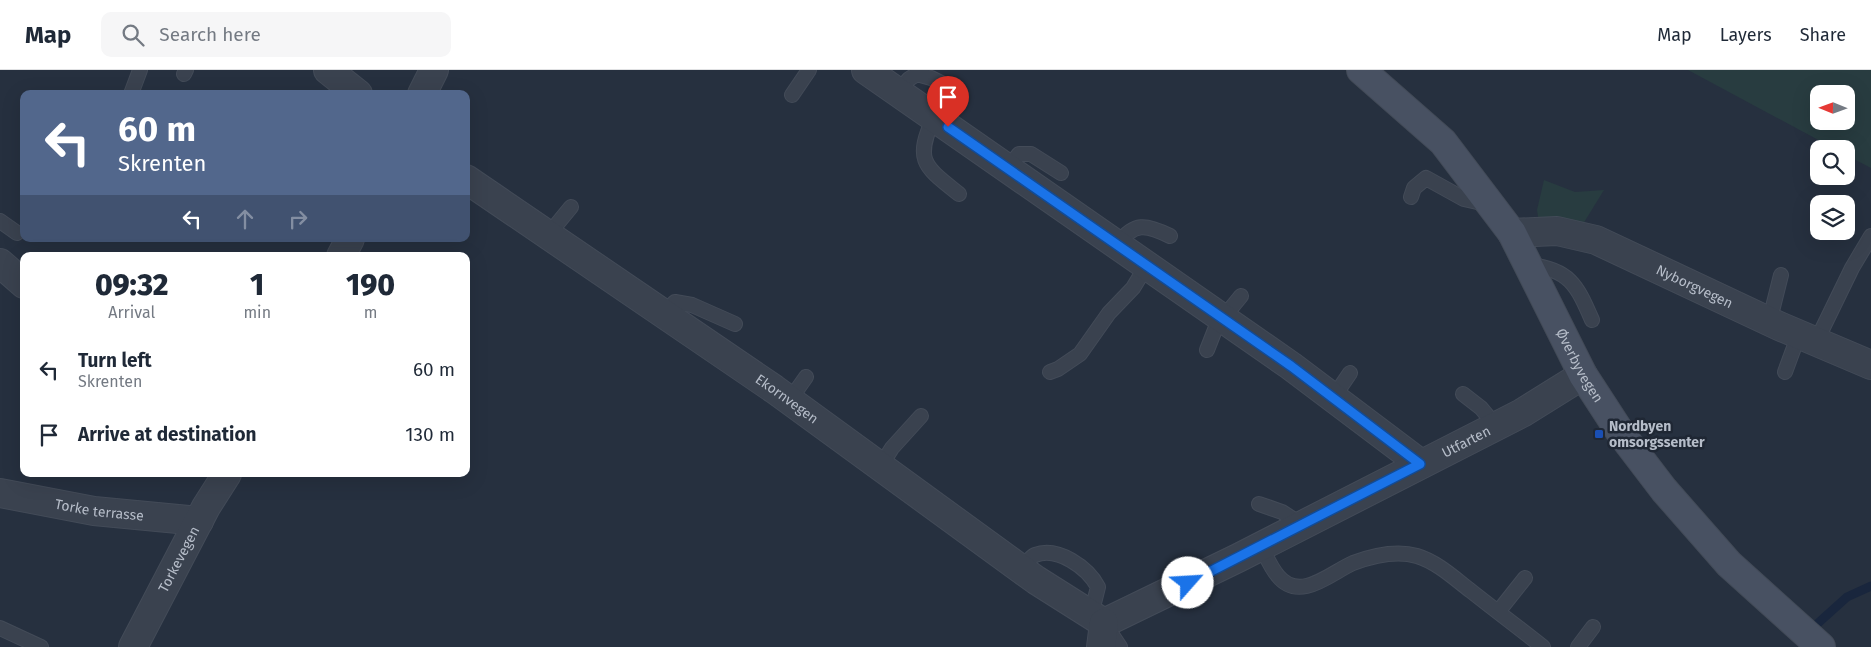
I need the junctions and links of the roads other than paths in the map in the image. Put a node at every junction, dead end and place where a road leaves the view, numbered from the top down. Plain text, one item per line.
1 (140, 70) edge
2 (328, 70) edge
3 (434, 70) edge
4 (809, 70) edge
5 (866, 70) edge
6 (1361, 70) edge
7 (946, 86) dead end
8 (132, 90) edge
9 (353, 90) edge
10 (424, 90) edge
11 (898, 92) junction
12 (792, 95) dead end
13 (934, 117) junction
14 (1008, 168) junction
15 (1061, 173) dead end
16 (470, 182) edge
17 (959, 194) dead end
18 (1411, 197) dead end
19 (1492, 205) junction
20 (571, 207) dead end
21 (0, 221) edge
22 (17, 233) dead end
23 (1512, 233) junction
24 (548, 235) junction
25 (1170, 236) dead end
26 (1871, 236) edge
27 (1118, 244) junction
28 (0, 263) edge
29 (1147, 265) junction
30 (1529, 265) junction
31 (1781, 274) dead end
32 (20, 280) edge
33 (1241, 296) dead end
34 (663, 314) junction
35 (1222, 318) junction
36 (1592, 320) dead end
37 (1766, 320) junction
38 (735, 324) dead end
39 (1807, 338) junction
40 (1207, 350) dead end
41 (1871, 365) edge
42 (1050, 372) dead end
43 (1785, 372) dead end
44 (1350, 373) dead end
45 (1583, 375) junction
46 (806, 377) dead end
47 (1463, 394) dead end
48 (1333, 398) junction
49 (789, 401) junction
50 (921, 416) dead end
51 (1496, 426) junction
52 (1420, 464) junction
53 (880, 467) junction
54 (225, 477) edge
55 (0, 493) edge
56 (1259, 504) dead end
57 (199, 521) junction
58 (1302, 525) junction
59 (1261, 546) junction
60 (1525, 578) dead end
61 (1498, 612) junction
62 (1593, 627) dead end
63 (0, 628) edge
64 (1099, 629) edge
65 (41, 647) edge
66 (133, 647) edge
67 (1120, 647) edge
68 (1543, 647) edge
69 (1578, 647) edge
70 (1821, 647) edge

1 - 8 lane
2 - 9 street
3 - 10 street
4 - 12 lane
5 - 11 street
6 - 19 main road, Øverbyvegen
7 - 11 lane
11 - 13 street
13 - 14 street
13 - 17 lane
14 - 15 lane
14 - 27 street
16 - 24 street, Ekornvegen
18 - 19 lane
19 - 23 main road, Øverbyvegen
20 - 24 lane
21 - 22 lane
23 - 30 main road, Øverbyvegen
23 - 37 street, Nyborgvegen
24 - 34 street, Ekornvegen
25 - 27 lane
26 - 39 lane
27 - 29 street
28 - 32 street
29 - 35 street
29 - 42 lane
30 - 36 lane
30 - 45 main road, Øverbyvegen
31 - 37 lane
33 - 35 lane
34 - 38 lane
34 - 49 street, Ekornvegen
35 - 40 lane
35 - 48 street
37 - 39 street, Nyborgvegen
39 - 41 street, Nyborgvegen
39 - 43 lane
44 - 48 lane
45 - 51 street, Utfarten
45 - 70 main road, Øverbyvegen
46 - 49 lane
47 - 51 lane
48 - 52 street
49 - 53 street, Ekornvegen
50 - 53 lane
51 - 52 street, Utfarten
52 - 58 street, Utfarten
53 - 64 street, Ekornvegen
54 - 57 street, Torkevegen
55 - 57 street, Torke terrasse
56 - 58 lane
57 - 66 street, Torkevegen
58 - 59 street, Utfarten
59 - 61 lane
59 - 64 street, Utfarten
60 - 61 lane
61 - 68 lane
62 - 69 lane
63 - 65 lane
64 - 67 lane

